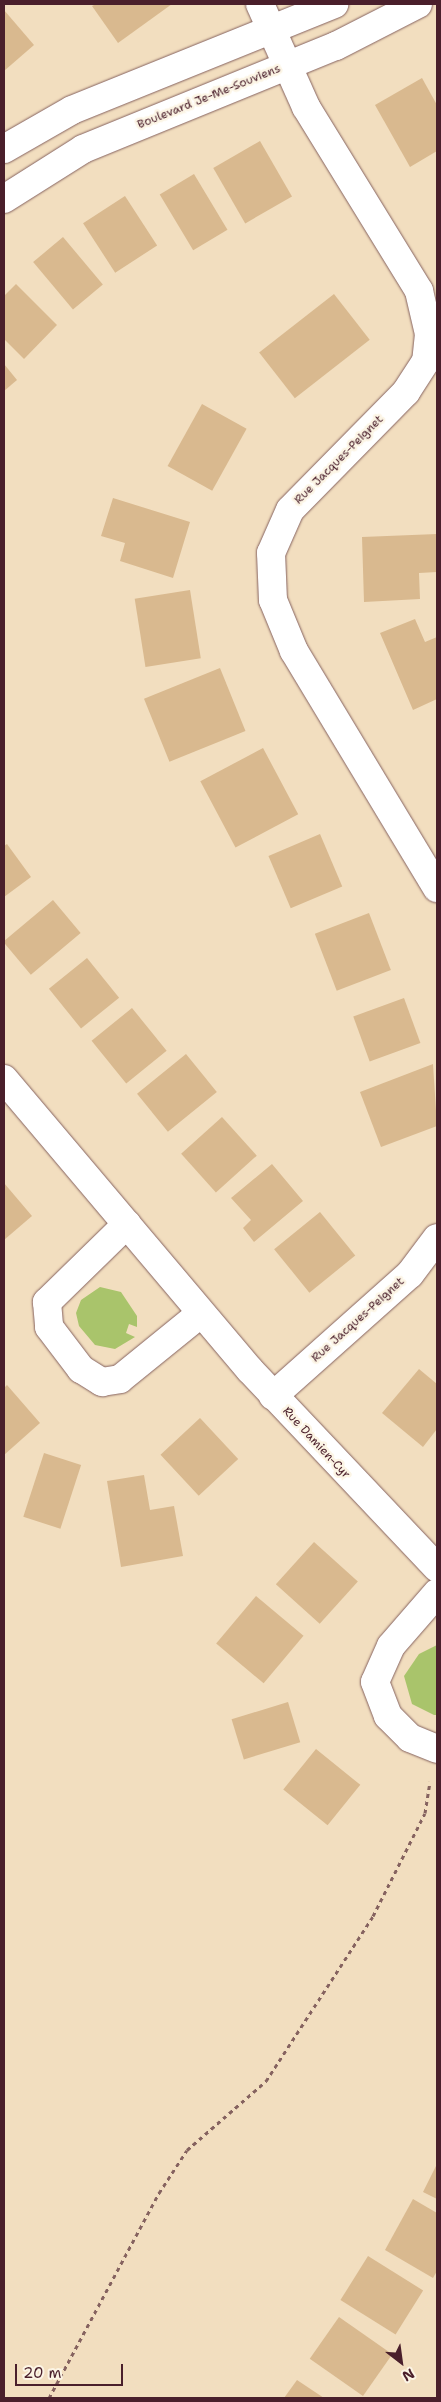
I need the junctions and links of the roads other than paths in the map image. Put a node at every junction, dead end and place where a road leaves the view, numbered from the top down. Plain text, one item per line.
1 (260, 4) edge
2 (334, 4) edge
3 (418, 4) edge
4 (271, 30) junction
5 (286, 66) junction
6 (4, 149) edge
7 (4, 199) edge
8 (437, 888) edge
9 (4, 1079) edge
10 (127, 1224) junction
11 (437, 1238) edge
12 (200, 1314) junction
13 (273, 1396) junction
14 (437, 1568) edge
15 (437, 1593) edge
16 (434, 1749) edge

1 - 4 street, Rue Jacques-Peignet
2 - 4 street
3 - 5 street, Boulevard Je-Me-Souviens
4 - 5 street, Rue Jacques-Peignet
4 - 6 street
5 - 7 street, Boulevard Je-Me-Souviens
5 - 8 street, Rue Jacques-Peignet
9 - 10 street, Rue Damien-Cyr
10 - 12 street, Rue Damien-Cyr
10 - 12 street
11 - 13 street, Rue Jacques-Peignet
12 - 13 street, Rue Damien-Cyr
13 - 14 street, Rue Damien-Cyr
15 - 16 street

